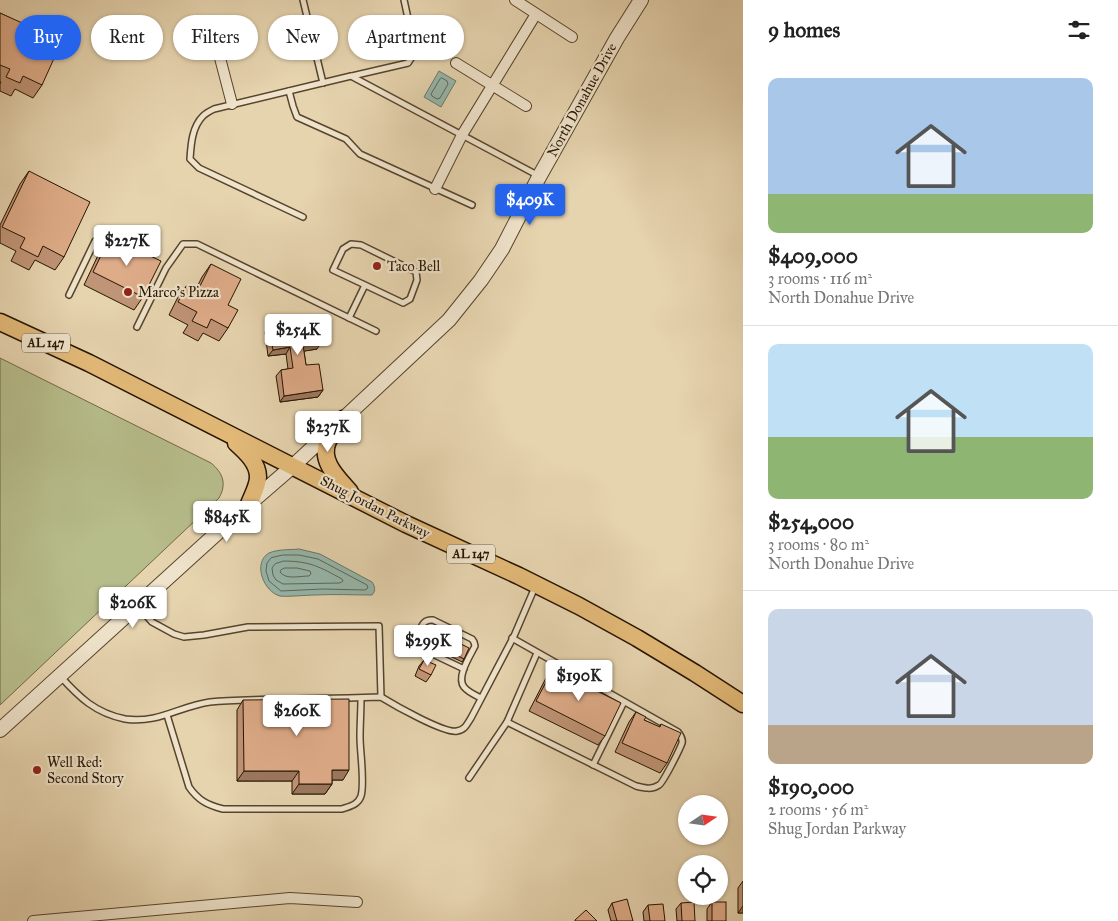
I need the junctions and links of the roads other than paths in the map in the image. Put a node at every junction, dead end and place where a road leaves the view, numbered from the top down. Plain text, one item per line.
1 (303, 0) edge
2 (404, 0) edge
3 (515, 0) edge
4 (641, 0) edge
5 (536, 14) junction
6 (572, 37) dead end
7 (221, 60) edge
8 (456, 63) dead end
9 (351, 76) junction
10 (323, 83) junction
11 (493, 85) junction
12 (289, 91) junction
13 (232, 104) junction
14 (526, 106) dead end
15 (462, 135) junction
16 (540, 177) junction
17 (435, 188) junction
18 (472, 205) dead end
19 (303, 217) dead end
20 (123, 247) edge
21 (157, 264) edge
22 (166, 268) junction
23 (365, 285) junction
24 (69, 296) dead end
25 (349, 318) junction
26 (0, 322) edge
27 (137, 327) dead end
28 (376, 331) dead end
29 (344, 418) junction
30 (224, 432) junction
31 (294, 466) junction
32 (353, 496) junction
33 (249, 504) junction
34 (536, 584) junction
35 (138, 606) junction
36 (512, 638) junction
37 (537, 653) junction
38 (464, 669) junction
39 (60, 675) junction
40 (381, 697) junction
41 (361, 698) junction
42 (481, 698) junction
43 (624, 702) junction
44 (743, 704) edge
45 (167, 715) junction
46 (506, 722) junction
47 (0, 730) edge
48 (593, 765) junction
49 (469, 778) dead end
50 (357, 902) dead end
51 (33, 921) edge

1 - 10 lane
2 - 9 lane
3 - 5 street
4 - 16 street, North Donahue Drive
5 - 6 street
5 - 11 street
7 - 13 street
8 - 11 street
9 - 10 lane
9 - 15 lane
10 - 12 lane
11 - 14 street
11 - 15 street
12 - 13 lane
12 - 17 lane
13 - 19 lane
15 - 16 lane
15 - 17 street
16 - 29 street, North Donahue Drive
17 - 18 lane
20 - 24 lane
21 - 22 lane
22 - 25 lane
22 - 27 lane
23 - 23 lane
23 - 25 lane
25 - 28 lane
26 - 30 main road, Shug Jordan Parkway / AL 147
29 - 31 street, North Donahue Drive
29 - 32 main road
30 - 31 main road, Shug Jordan Parkway / AL 147
30 - 33 main road
31 - 32 main road, Shug Jordan Parkway / AL 147
31 - 33 street, North Donahue Drive
32 - 34 main road, Shug Jordan Parkway / AL 147
33 - 35 street, North Donahue Drive
34 - 36 lane
34 - 44 main road, Shug Jordan Parkway / AL 147
35 - 39 street, North Donahue Drive
35 - 40 lane
36 - 37 lane
36 - 42 lane
37 - 43 lane
37 - 46 lane
38 - 38 lane
38 - 42 lane
39 - 45 lane
39 - 47 street, North Donahue Drive
40 - 41 lane
40 - 42 lane
41 - 45 lane
41 - 45 lane
43 - 48 lane
43 - 48 lane
46 - 48 lane
46 - 49 lane
50 - 51 street

